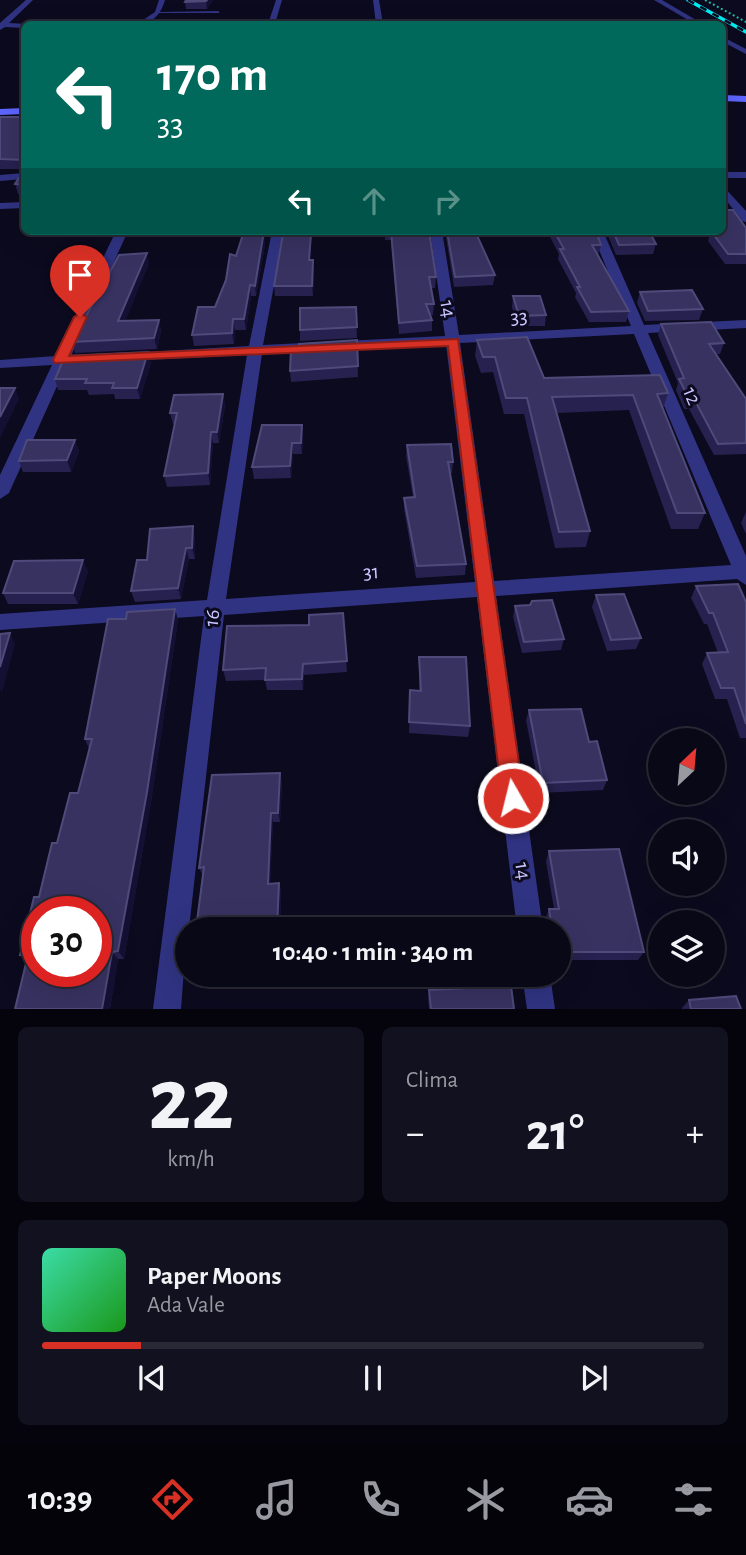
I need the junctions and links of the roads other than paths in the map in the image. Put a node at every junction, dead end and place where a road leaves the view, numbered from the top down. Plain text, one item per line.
1 (30, 0) edge
2 (162, 0) edge
3 (279, 0) edge
4 (376, 0) edge
5 (657, 0) edge
6 (218, 12) dead end
7 (158, 13) junction
8 (145, 21) edge
9 (272, 21) edge
10 (380, 21) edge
11 (694, 21) edge
12 (1, 26) edge
13 (21, 26) edge
14 (726, 41) edge
15 (746, 52) edge
16 (726, 97) edge
17 (746, 99) edge
18 (21, 111) edge
19 (0, 112) edge
20 (746, 175) edge
21 (21, 176) edge
22 (726, 176) edge
23 (0, 178) edge
24 (726, 193) edge
25 (21, 205) edge
26 (0, 206) edge
27 (746, 219) edge
28 (120, 235) edge
29 (277, 235) edge
30 (437, 235) edge
31 (599, 235) edge
32 (746, 324) edge
33 (642, 330) junction
34 (453, 342) junction
35 (253, 351) junction
36 (60, 360) junction
37 (0, 363) edge
38 (0, 494) edge
39 (745, 574) edge
40 (485, 587) junction
41 (214, 606) junction
42 (0, 622) edge
43 (528, 917) edge
44 (538, 987) edge
45 (167, 1009) edge
46 (541, 1009) edge

1 - 12 street
2 - 7 street
3 - 9 street
4 - 10 street
5 - 11 street
6 - 7 lane
7 - 8 street
12 - 13 street
14 - 15 street
16 - 17 main road
18 - 19 main road
20 - 22 street
21 - 23 street
24 - 27 street
25 - 26 street
28 - 36 street
29 - 35 street, 16
30 - 34 street, 14
31 - 33 street, 12
32 - 33 street, 33
33 - 34 street, 33
33 - 39 street, 12
34 - 35 street, 33
34 - 40 street, 14
35 - 36 street, 33
35 - 41 street, 16
36 - 37 street, 33
36 - 38 street
39 - 40 street, 31
40 - 41 street, 31
40 - 43 street, 14
41 - 42 street, 31
41 - 45 street, 16
44 - 46 street

